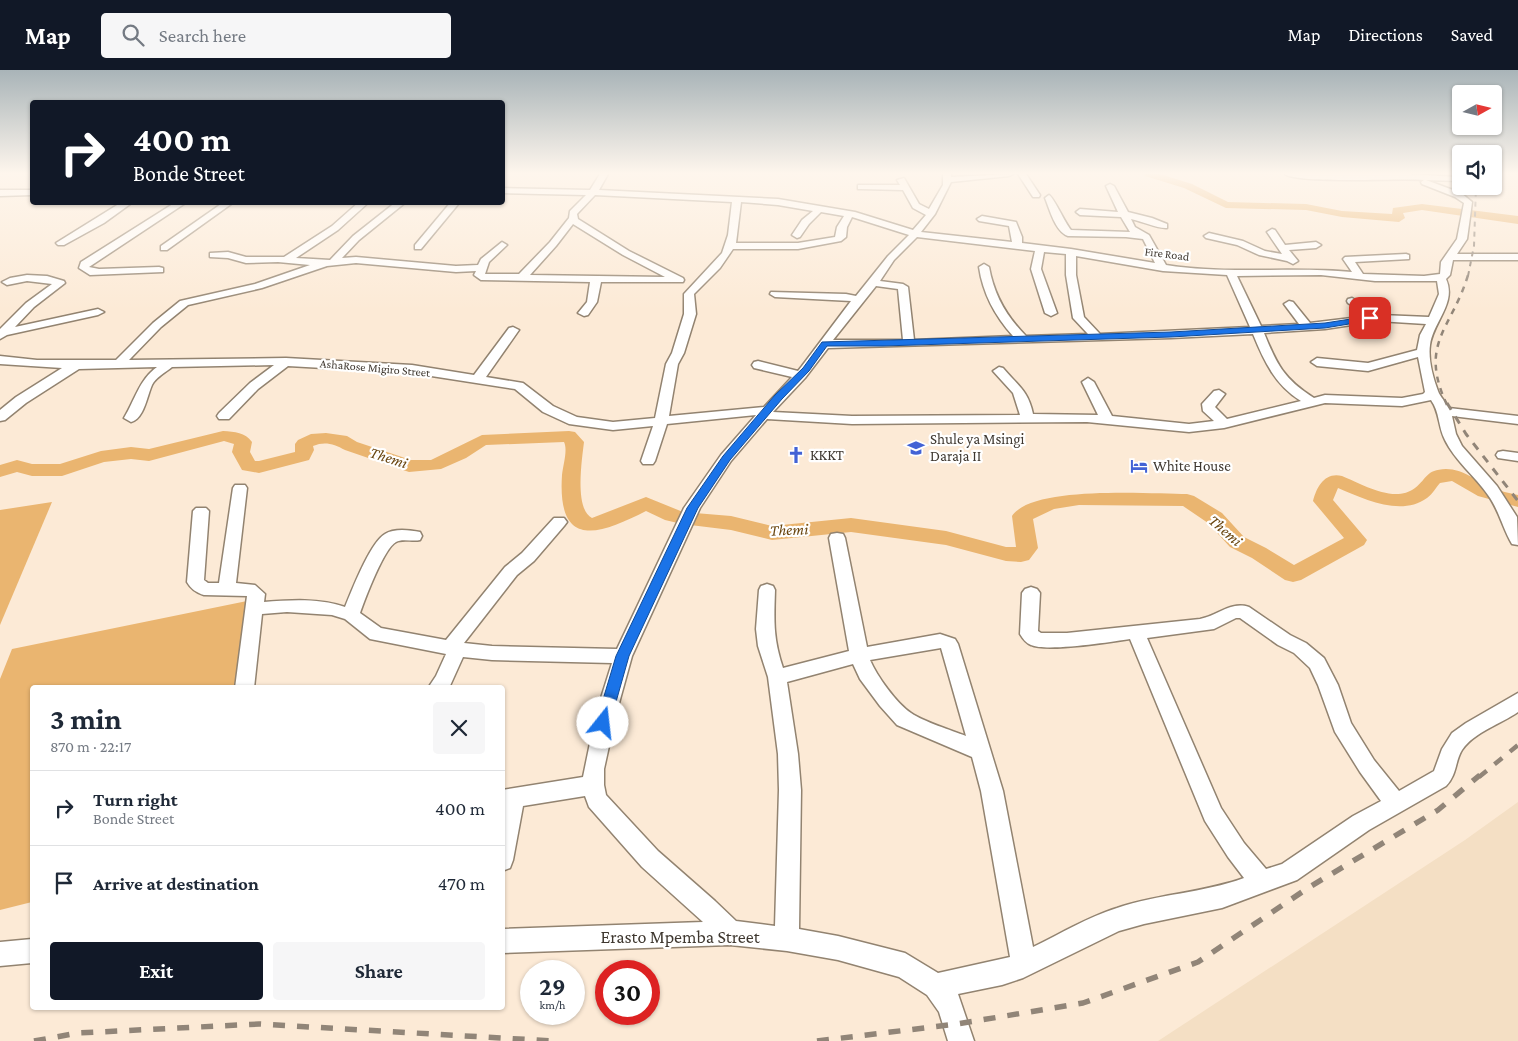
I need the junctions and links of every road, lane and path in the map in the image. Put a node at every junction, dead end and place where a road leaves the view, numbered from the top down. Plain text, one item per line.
1 (105, 219) edge
2 (156, 219) edge
3 (205, 219) edge
4 (345, 219) edge
5 (380, 219) edge
6 (441, 219) edge
7 (572, 219) edge
8 (575, 219) edge
9 (734, 219) edge
10 (808, 219) edge
11 (846, 219) edge
12 (870, 219) edge
13 (926, 219) edge
14 (986, 219) edge
15 (1058, 219) edge
16 (1128, 219) edge
17 (1145, 219) edge
18 (1465, 219) edge
19 (1164, 226) dead end
20 (1272, 232) dead end
21 (914, 234) junction
22 (797, 235) dead end
23 (1209, 236) dead end
24 (1146, 237) junction
25 (62, 243) dead end
26 (502, 245) dead end
27 (1316, 245) dead end
28 (730, 246) junction
29 (1017, 246) junction
30 (418, 247) dead end
31 (164, 248) dead end
32 (1040, 248) junction
33 (1282, 248) junction
34 (1071, 252) junction
35 (213, 255) dead end
36 (1406, 257) dead end
37 (1450, 257) junction
38 (1518, 257) edge
39 (1289, 258) junction
40 (287, 259) junction
41 (329, 263) junction
42 (984, 267) dead end
43 (482, 268) junction
44 (1162, 268) junction
45 (88, 270) junction
46 (159, 270) dead end
47 (1231, 273) junction
48 (1312, 273) junction
49 (1360, 276) junction
50 (521, 278) junction
51 (596, 278) junction
52 (1441, 278) junction
53 (679, 280) junction
54 (7, 282) dead end
55 (873, 283) junction
56 (58, 285) junction
57 (693, 289) junction
58 (776, 294) dead end
59 (858, 300) junction
60 (1352, 301) dead end
61 (1289, 304) dead end
62 (98, 312) dead end
63 (584, 313) dead end
64 (1051, 313) dead end
65 (1378, 318) junction
66 (1432, 321) junction
67 (1307, 327) junction
68 (513, 330) dead end
69 (1257, 330) junction
70 (1, 335) edge
71 (1097, 337) junction
72 (1022, 339) junction
73 (909, 343) junction
74 (825, 344) junction
75 (1423, 352) junction
76 (0, 360) edge
77 (286, 362) junction
78 (1317, 362) dead end
79 (119, 364) junction
80 (168, 364) junction
81 (76, 365) junction
82 (758, 365) dead end
83 (999, 371) dead end
84 (801, 375) junction
85 (478, 379) junction
86 (1088, 382) dead end
87 (1432, 393) junction
88 (1219, 394) dead end
89 (1312, 402) junction
90 (1445, 411) junction
91 (765, 413) junction
92 (224, 416) dead end
93 (0, 417) edge
94 (131, 418) dead end
95 (1028, 419) junction
96 (1107, 419) junction
97 (1514, 420) edge
98 (661, 421) junction
99 (1224, 424) junction
100 (1518, 434) edge
101 (1503, 455) dead end
102 (1518, 457) edge
103 (648, 461) dead end
104 (240, 488) dead end
105 (201, 512) dead end
106 (559, 522) dead end
107 (414, 536) dead end
108 (837, 538) dead end
109 (1518, 540) edge
110 (227, 589) junction
111 (767, 590) dead end
112 (1031, 593) dead end
113 (254, 609) junction
114 (351, 615) junction
115 (1136, 632) junction
116 (453, 648) junction
117 (859, 655) junction
118 (623, 656) junction
119 (777, 677) junction
120 (244, 685) edge
121 (440, 685) edge
122 (1518, 701) edge
123 (980, 751) junction
124 (593, 785) junction
125 (508, 799) edge
126 (1396, 803) junction
127 (505, 830) edge
128 (1262, 882) junction
129 (730, 934) junction
130 (787, 939) junction
131 (505, 941) edge
132 (30, 951) edge
133 (0, 954) edge
134 (1023, 965) junction
135 (936, 986) junction
136 (961, 1041) edge

1 - 25 street
2 - 45 street
3 - 31 street
4 - 40 street
5 - 41 street
6 - 30 street
7 - 50 street
8 - 53 street
9 - 28 street
10 - 22 street
11 - 28 street
12 - 21 street, Fire Road
13 - 21 street
14 - 29 street
15 - 24 street
16 - 24 street
17 - 19 street
18 - 37 street
20 - 33 street
21 - 29 street, Fire Road
21 - 55 street
23 - 39 street
24 - 44 street
26 - 43 street
27 - 33 street
28 - 57 street
29 - 32 street, Fire Road
32 - 34 street, Fire Road
32 - 64 street
33 - 39 street
34 - 44 street, Fire Road
34 - 71 street
35 - 40 street
36 - 49 street
37 - 38 street
37 - 52 street
39 - 48 street
40 - 41 street
41 - 43 street
41 - 79 street
42 - 72 street
43 - 50 street
44 - 47 street, Fire Road
45 - 46 street
45 - 56 street
47 - 48 street, Fire Road
47 - 69 street
48 - 49 street, Fire Road
49 - 52 street, Fire Road
50 - 51 street
51 - 53 street
51 - 63 street
52 - 66 street
53 - 57 street
54 - 56 street
55 - 59 street
55 - 73 street
56 - 70 street
57 - 98 street
58 - 59 street
59 - 74 street
60 - 65 street
61 - 67 street
62 - 70 street
65 - 66 street
65 - 67 street
66 - 75 street
67 - 69 street
68 - 85 street
69 - 71 street
69 - 89 street
71 - 72 street
72 - 73 street
73 - 74 street
74 - 84 street
75 - 78 street
75 - 87 street
76 - 81 street, AshaRose Migiro Street
77 - 80 street, AshaRose Migiro Street
77 - 85 street, AshaRose Migiro Street
77 - 92 street
79 - 80 street, AshaRose Migiro Street
79 - 81 street, AshaRose Migiro Street
80 - 94 street
81 - 93 street
82 - 84 street
83 - 95 street
84 - 91 street
85 - 98 street, AshaRose Migiro Street
86 - 96 street
87 - 89 street, AshaRose Migiro Street
87 - 90 street
88 - 99 street
89 - 99 street, AshaRose Migiro Street
90 - 97 street
90 - 109 street
91 - 95 street, AshaRose Migiro Street
91 - 98 street, AshaRose Migiro Street
91 - 118 street
95 - 96 street, AshaRose Migiro Street
96 - 99 street, AshaRose Migiro Street
97 - 100 street
98 - 103 street
101 - 102 street
104 - 110 street
105 - 110 street
106 - 116 street
107 - 114 street
108 - 117 street
110 - 113 street
111 - 119 street
112 - 115 street
113 - 114 street
113 - 120 street
114 - 116 street
115 - 126 street
115 - 128 street
116 - 118 street
116 - 121 street
117 - 119 street
117 - 123 street
117 - 123 street
118 - 124 street
119 - 130 street
122 - 126 street
123 - 134 street
124 - 125 street
124 - 129 street
125 - 127 street
126 - 128 street
128 - 134 street
129 - 130 street, Erasto Mpemba Street
129 - 131 street, Erasto Mpemba Street
130 - 135 street, Erasto Mpemba Street
132 - 133 street
134 - 135 street
135 - 136 street, Erasto Mpemba Street

